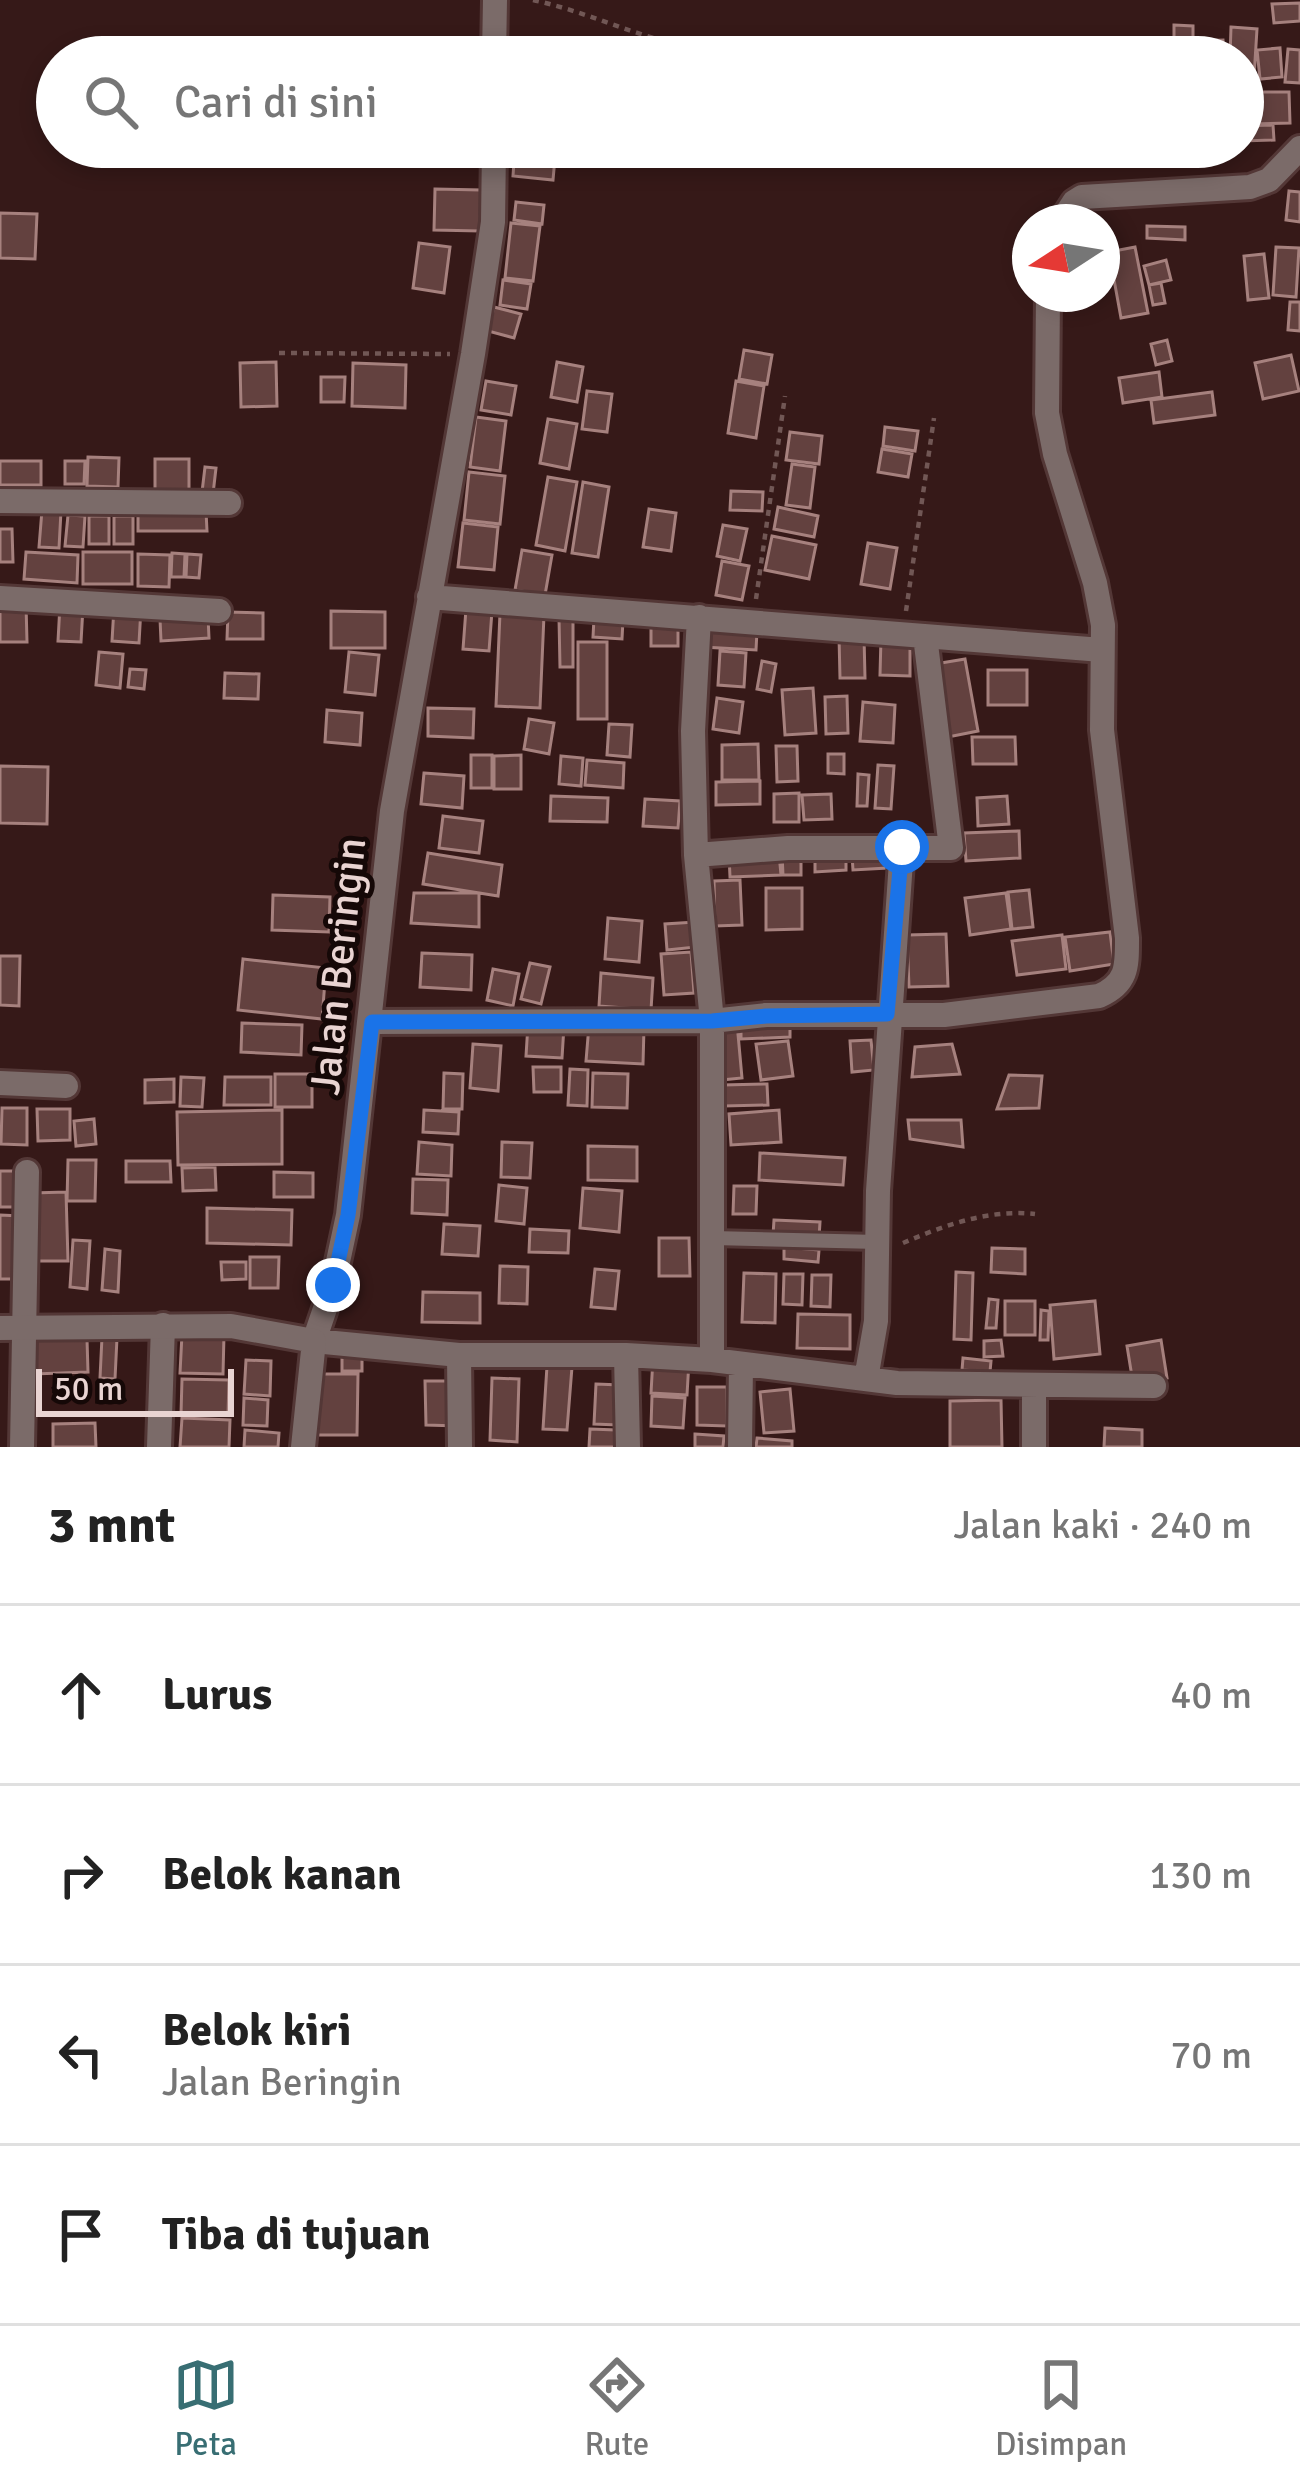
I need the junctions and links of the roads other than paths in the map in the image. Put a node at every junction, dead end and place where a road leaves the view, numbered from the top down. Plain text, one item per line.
1 (495, 0) edge
2 (494, 36) edge
3 (1300, 148) edge
4 (494, 168) edge
5 (1076, 204) edge
6 (1048, 312) edge
7 (0, 501) edge
8 (229, 503) dead end
9 (429, 597) junction
10 (0, 598) edge
11 (219, 611) dead end
12 (699, 617) junction
13 (914, 636) junction
14 (1102, 650) junction
15 (902, 847) junction
16 (696, 855) junction
17 (887, 1014) junction
18 (712, 1021) junction
19 (372, 1022) junction
20 (0, 1083) edge
21 (66, 1086) dead end
22 (27, 1172) dead end
23 (713, 1238) junction
24 (878, 1242) junction
25 (163, 1325) junction
26 (12, 1329) edge
27 (314, 1341) junction
28 (459, 1354) junction
29 (626, 1355) junction
30 (712, 1360) junction
31 (742, 1364) junction
32 (866, 1379) junction
33 (1034, 1386) junction
34 (1154, 1386) dead end
35 (22, 1447) edge
36 (159, 1447) edge
37 (303, 1447) edge
38 (460, 1447) edge
39 (628, 1447) edge
40 (740, 1447) edge
41 (1034, 1447) edge

1 - 2 street
3 - 5 street
4 - 9 street, Jalan Beringin
6 - 14 street
7 - 8 street
9 - 12 street
9 - 19 street, Jalan Beringin
10 - 11 street
12 - 13 street
12 - 16 street
13 - 14 street
13 - 15 street
14 - 17 street
15 - 16 street
15 - 17 street
16 - 18 street
17 - 18 street
17 - 24 street
18 - 19 street
18 - 23 street
19 - 27 street, Jalan Beringin
20 - 21 street
22 - 26 street
23 - 24 lane
23 - 30 street
24 - 32 street
25 - 26 street
25 - 27 street
25 - 36 street
26 - 35 street
27 - 28 street
27 - 37 street, Jalan Beringin
28 - 29 street
28 - 38 street
29 - 30 street
29 - 39 street
30 - 31 street
31 - 32 street
31 - 40 street
32 - 33 street
33 - 34 street
33 - 41 street

